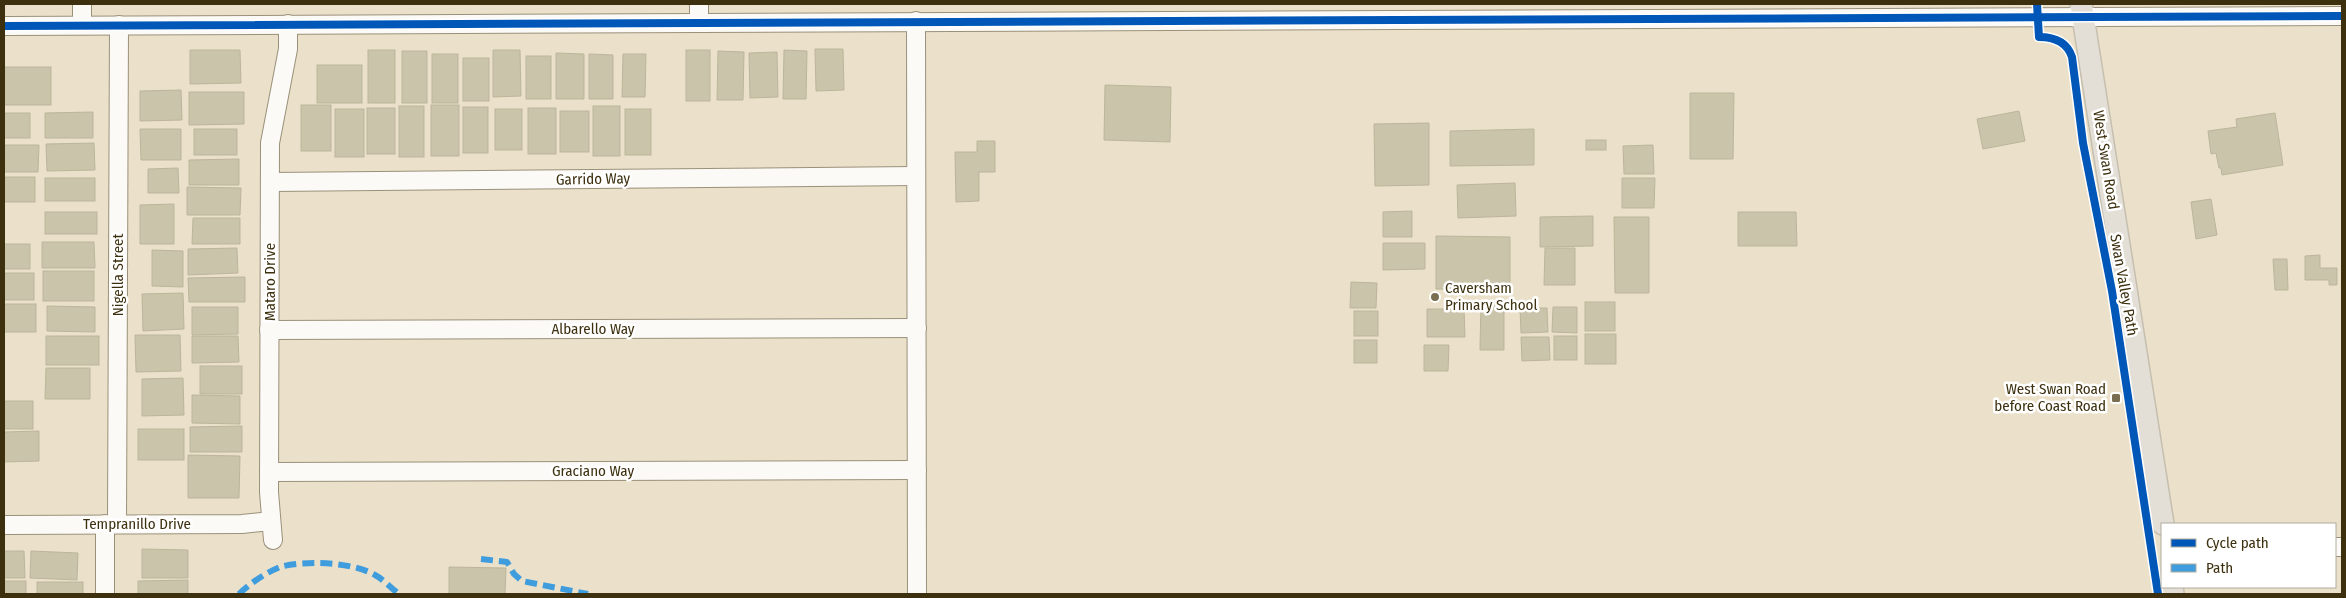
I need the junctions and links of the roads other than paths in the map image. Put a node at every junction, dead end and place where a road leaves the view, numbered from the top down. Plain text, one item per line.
1 (82, 4) edge
2 (699, 4) edge
3 (2082, 10) edge
4 (2342, 16) edge
5 (916, 21) junction
6 (699, 22) junction
7 (288, 24) junction
8 (82, 25) junction
9 (119, 25) junction
10 (4, 26) edge
11 (916, 176) junction
12 (271, 182) junction
13 (917, 328) junction
14 (269, 330) junction
15 (917, 470) junction
16 (269, 472) junction
17 (271, 521) junction
18 (2163, 523) edge
19 (111, 524) junction
20 (4, 525) edge
21 (273, 540) dead end
22 (105, 594) edge
23 (918, 594) edge

1 - 8 street
2 - 6 street
3 - 4 street
3 - 5 street
3 - 18 main road, West Swan Road
5 - 6 street
5 - 11 street
6 - 7 street
7 - 9 street
7 - 12 street, Mataro Drive
8 - 9 street
8 - 10 street
9 - 19 street, Nigella Street
11 - 12 street, Garrido Way
11 - 13 street
12 - 14 street, Mataro Drive
13 - 14 street, Albarello Way
13 - 15 street
14 - 16 street, Mataro Drive
15 - 16 street, Graciano Way
15 - 23 street
16 - 17 street, Mataro Drive
17 - 19 street, Tempranillo Drive
17 - 21 street, Mataro Drive
19 - 20 street, Tempranillo Drive
19 - 22 street, Nigella Street

